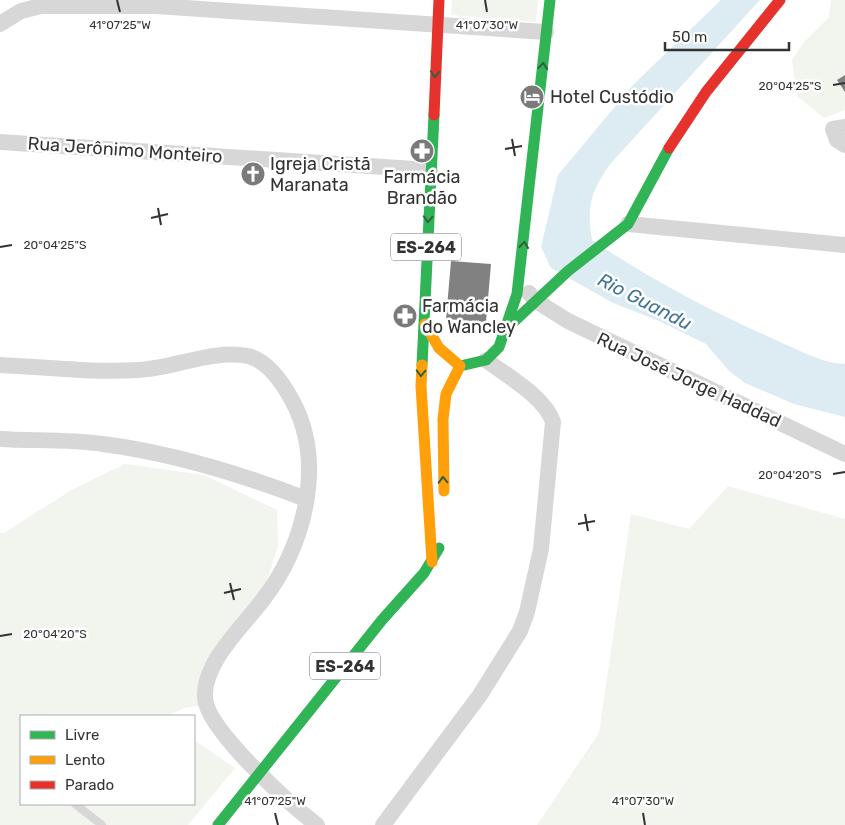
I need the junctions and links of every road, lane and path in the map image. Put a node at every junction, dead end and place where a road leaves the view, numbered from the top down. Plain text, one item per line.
1 (440, 0) edge
2 (550, 0) edge
3 (780, 0) edge
4 (158, 3) edge
5 (0, 24) edge
6 (438, 26) junction
7 (546, 32) junction
8 (845, 127) edge
9 (0, 142) edge
10 (845, 145) edge
11 (430, 170) junction
12 (628, 224) junction
13 (845, 245) edge
14 (518, 288) junction
15 (536, 301) junction
16 (424, 324) junction
17 (506, 329) junction
18 (486, 360) junction
19 (0, 365) edge
20 (460, 366) junction
21 (0, 439) edge
22 (845, 454) edge
23 (306, 499) junction
24 (444, 501) dead end
25 (442, 538) dead end
26 (432, 562) junction
27 (259, 772) junction
28 (76, 805) edge
29 (102, 825) edge
30 (218, 825) edge
31 (317, 825) edge
32 (383, 825) edge

1 - 6 main road, ES-264
2 - 7 main road
3 - 12 main road
4 - 5 street
4 - 6 street
6 - 7 street
6 -> 11 main road, ES-264
14 -> 7 main road
8 - 10 street
9 - 11 street, Rua Jerônimo Monteiro
11 -> 16 main road, ES-264
12 - 13 street
12 - 15 main road
14 - 15 street, Rua José Jorge Haddad
14 - 17 main road
15 - 17 main road
15 - 22 street, Rua José Jorge Haddad
16 - 20 main road
16 -> 26 main road, ES-264
17 - 18 main road
18 - 20 main road
18 - 32 street
19 - 23 street
24 -> 20 main road
21 - 23 street
23 - 27 street
25 - 26 main road, ES-264
26 - 27 main road, ES-264
27 - 30 main road, ES-264
27 - 31 street
28 - 29 lane

